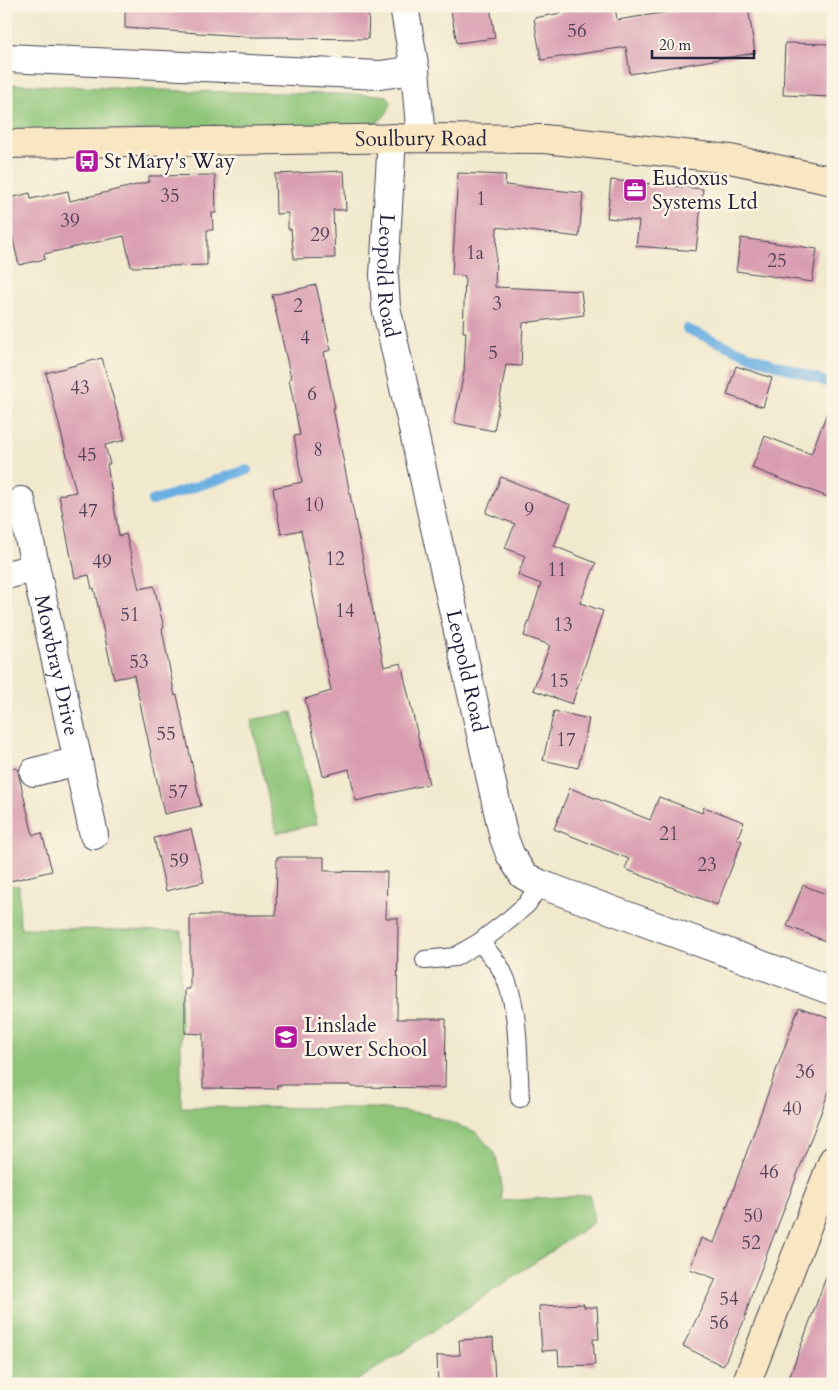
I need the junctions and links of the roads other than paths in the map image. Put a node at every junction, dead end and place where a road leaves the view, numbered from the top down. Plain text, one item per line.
1 (404, 6) edge
2 (6, 58) edge
3 (415, 70) junction
4 (392, 138) junction
5 (421, 138) junction
6 (6, 144) edge
7 (833, 181) edge
8 (21, 501) dead end
9 (35, 568) junction
10 (6, 575) edge
11 (78, 761) junction
12 (34, 772) dead end
13 (94, 835) dead end
14 (540, 884) junction
15 (480, 942) junction
16 (425, 960) dead end
17 (833, 991) edge
18 (520, 1098) dead end
19 (833, 1160) edge
20 (746, 1384) edge

1 - 3 street
2 - 3 street
3 - 5 street
4 - 5 street, Soulbury Road
4 - 6 street, Soulbury Road
4 - 14 street, Leopold Road
5 - 7 street, Soulbury Road
8 - 9 street, Mowbray Drive
9 - 10 street, Mowbray Drive
9 - 11 street, Mowbray Drive
11 - 12 street, Mowbray Drive
11 - 13 street, Mowbray Drive
14 - 15 lane
14 - 17 street, Leopold Road
15 - 16 lane
15 - 18 lane
19 - 20 street

